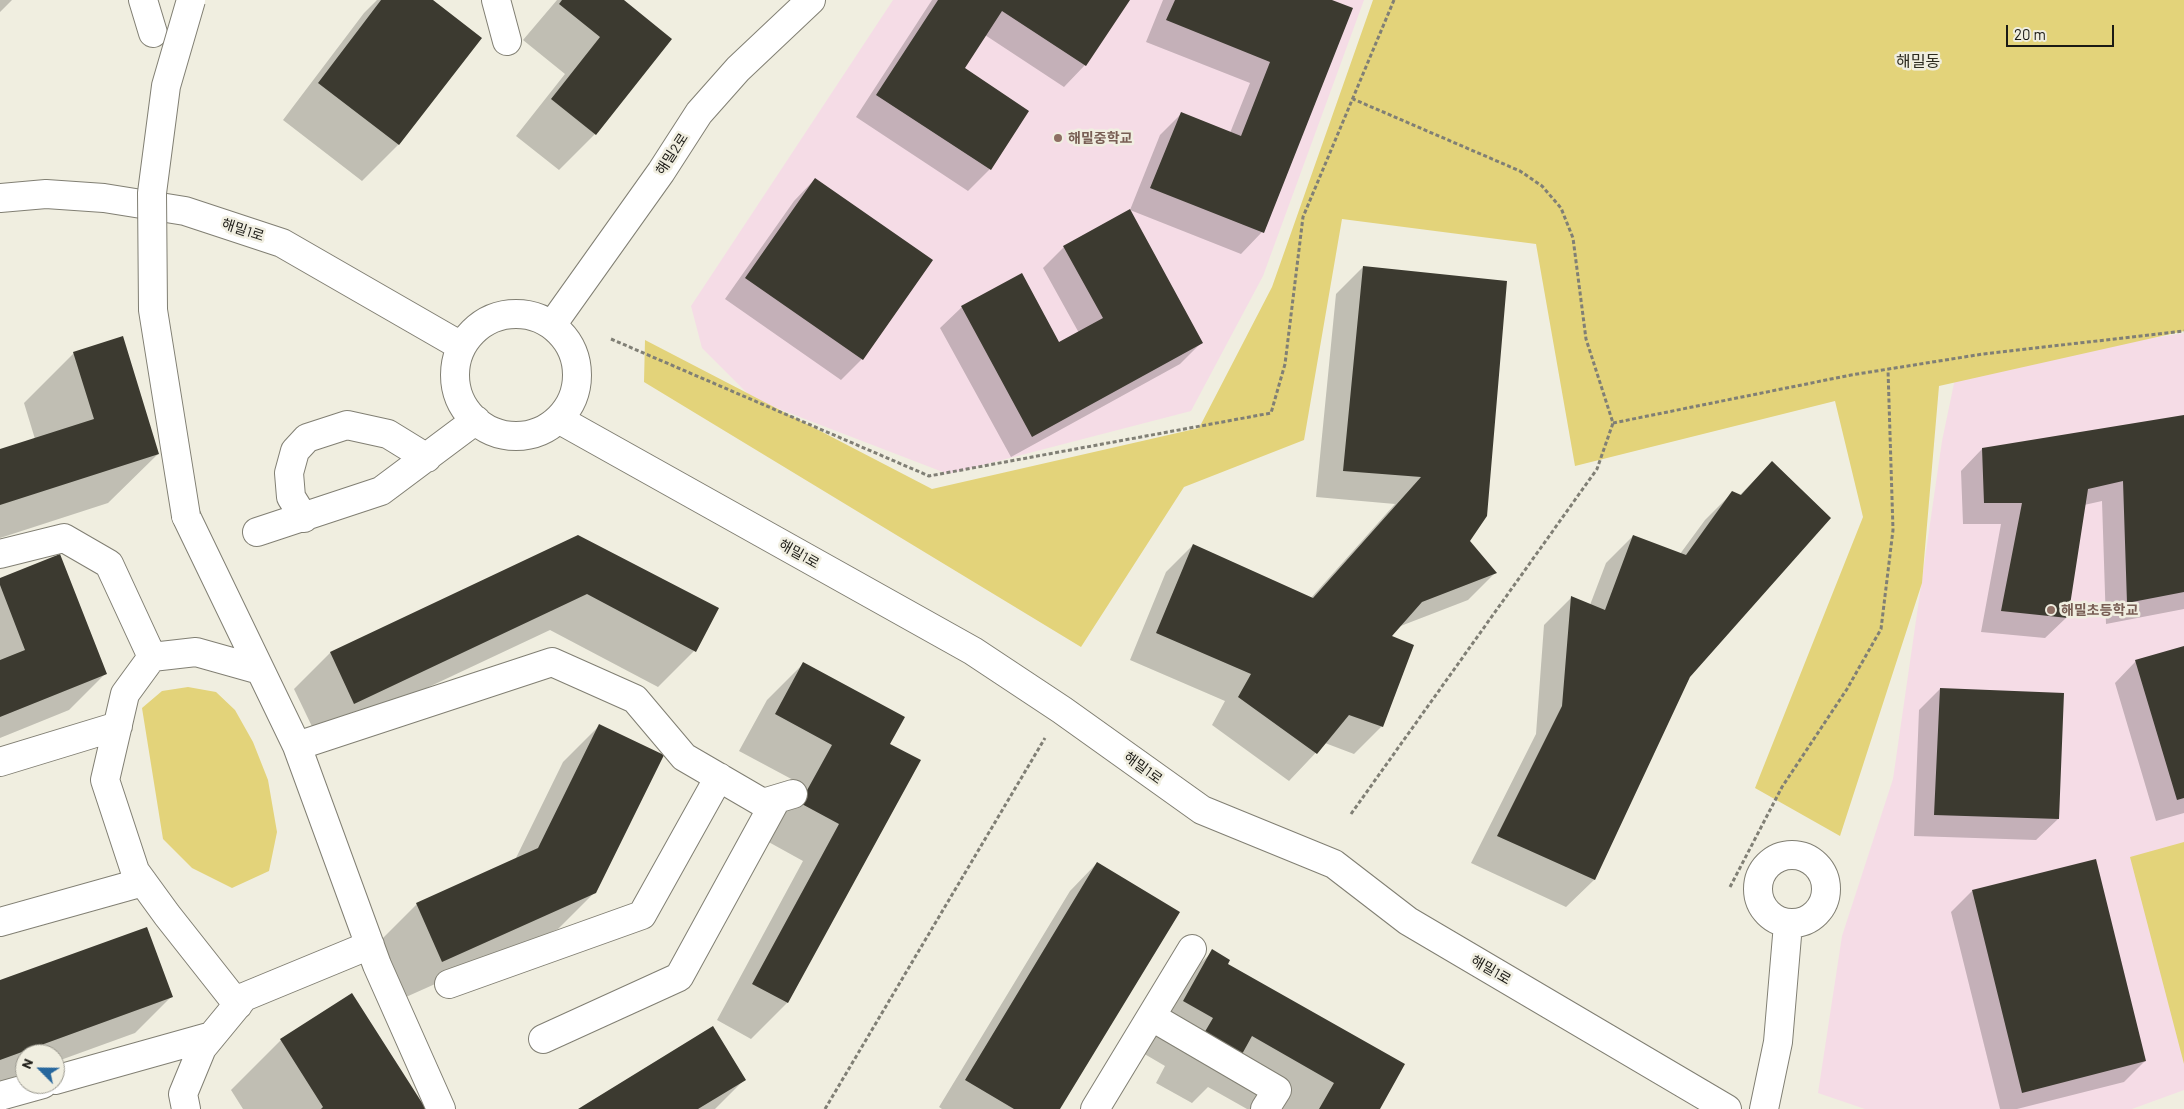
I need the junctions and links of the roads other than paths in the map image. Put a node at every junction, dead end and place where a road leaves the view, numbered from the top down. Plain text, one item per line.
1 (142, 0) edge
2 (191, 0) edge
3 (496, 0) edge
4 (811, 0) edge
5 (153, 33) dead end
6 (507, 41) dead end
7 (0, 198) edge
8 (552, 325) junction
9 (461, 346) junction
10 (476, 420) junction
11 (560, 420) junction
12 (427, 458) junction
13 (304, 518) junction
14 (257, 532) dead end
15 (0, 554) edge
16 (152, 657) junction
17 (260, 670) junction
18 (118, 726) junction
19 (298, 746) junction
20 (0, 762) edge
21 (719, 777) junction
22 (143, 882) junction
23 (0, 922) edge
24 (1788, 924) dead end
25 (370, 945) junction
26 (1192, 949) dead end
27 (450, 984) dead end
28 (238, 1005) junction
29 (1152, 1018) junction
30 (212, 1036) junction
31 (543, 1038) dead end
32 (65, 1077) edge
33 (15, 1092) edge
34 (0, 1096) edge
35 (186, 1109) edge
36 (442, 1109) edge
37 (1095, 1109) edge
38 (1265, 1109) edge
39 (1727, 1109) edge
40 (1764, 1109) edge

1 - 5 street
2 - 17 street, bridge
3 - 6 street
4 - 8 street, 해밀2로
7 - 9 street, 해밀1로
8 - 9 street
8 - 11 street
9 - 10 street
10 - 11 street
10 - 12 street
11 - 39 street, 해밀1로
12 - 13 street
12 - 13 street
13 - 14 street
15 - 16 street
16 - 17 street
16 - 18 street
17 - 19 street
18 - 20 street
18 - 22 street
19 - 21 street
19 - 25 street
21 - 27 street
21 - 31 street
22 - 23 street
22 - 28 street
24 - 40 street
25 - 28 street
25 - 36 street
26 - 29 street
28 - 30 street
29 - 37 street
29 - 38 street
30 - 32 street
30 - 35 street
33 - 34 street

